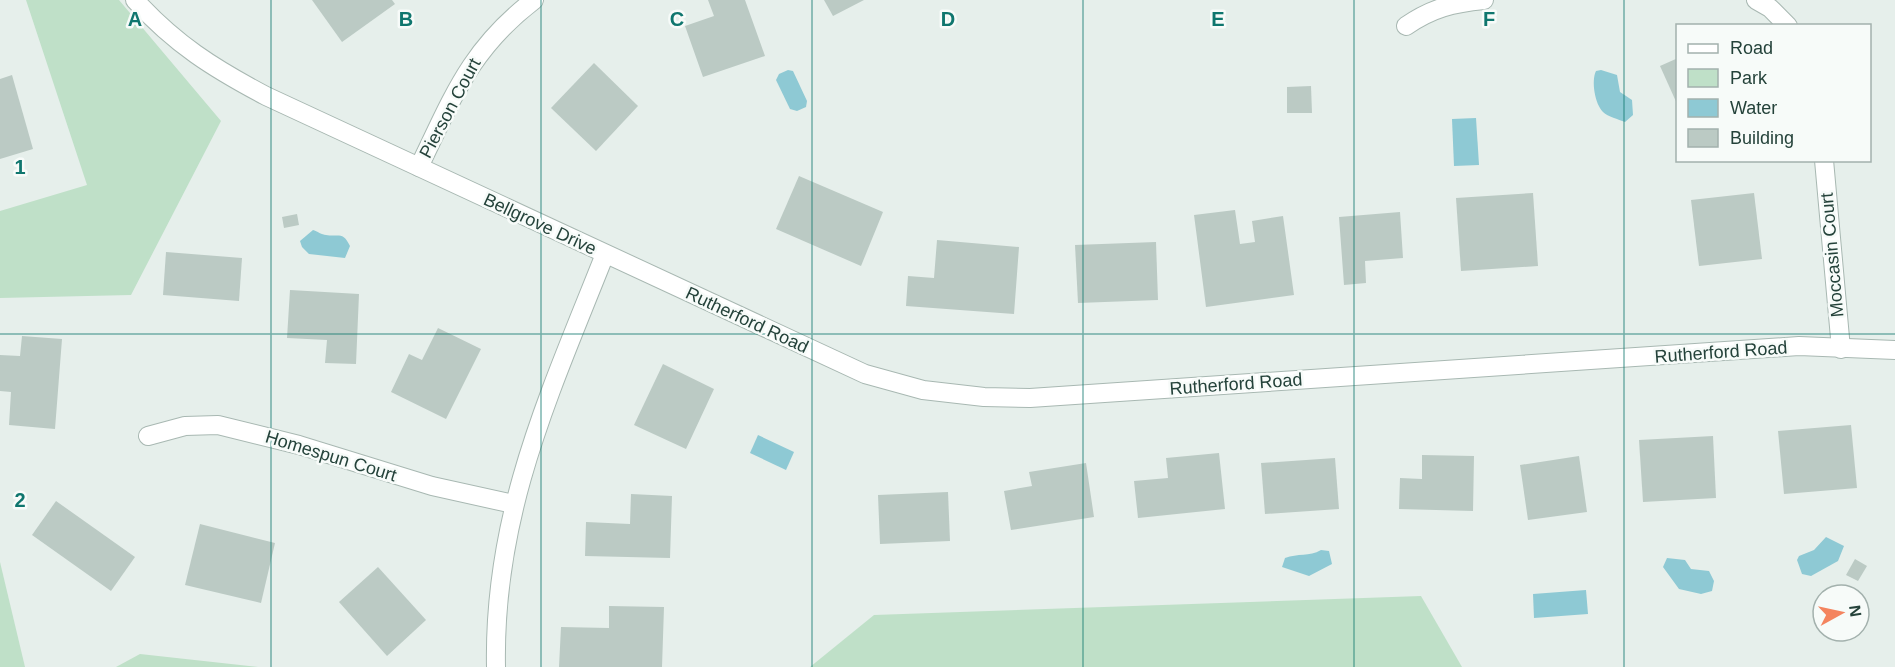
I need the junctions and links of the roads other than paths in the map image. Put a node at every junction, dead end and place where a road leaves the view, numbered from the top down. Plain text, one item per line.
1 (135, 0) edge
2 (534, 0) edge
3 (1484, 0) edge
4 (1756, 0) edge
5 (1786, 24) edge
6 (1406, 26) dead end
7 (1824, 162) edge
8 (419, 166) junction
9 (605, 254) junction
10 (1841, 349) junction
11 (1895, 350) edge
12 (148, 436) dead end
13 (513, 504) junction
14 (496, 667) edge

1 - 8 street, Bellgrove Drive
2 - 8 street, Pierson Court
3 - 6 street
4 - 5 street
7 - 10 street, Moccasin Court
8 - 9 street, Bellgrove Drive
9 - 10 street, Rutherford Road
9 - 13 street, Bellgrove Drive
10 - 11 street, Rutherford Road
12 - 13 street, Homespun Court
13 - 14 street, Bellgrove Drive

